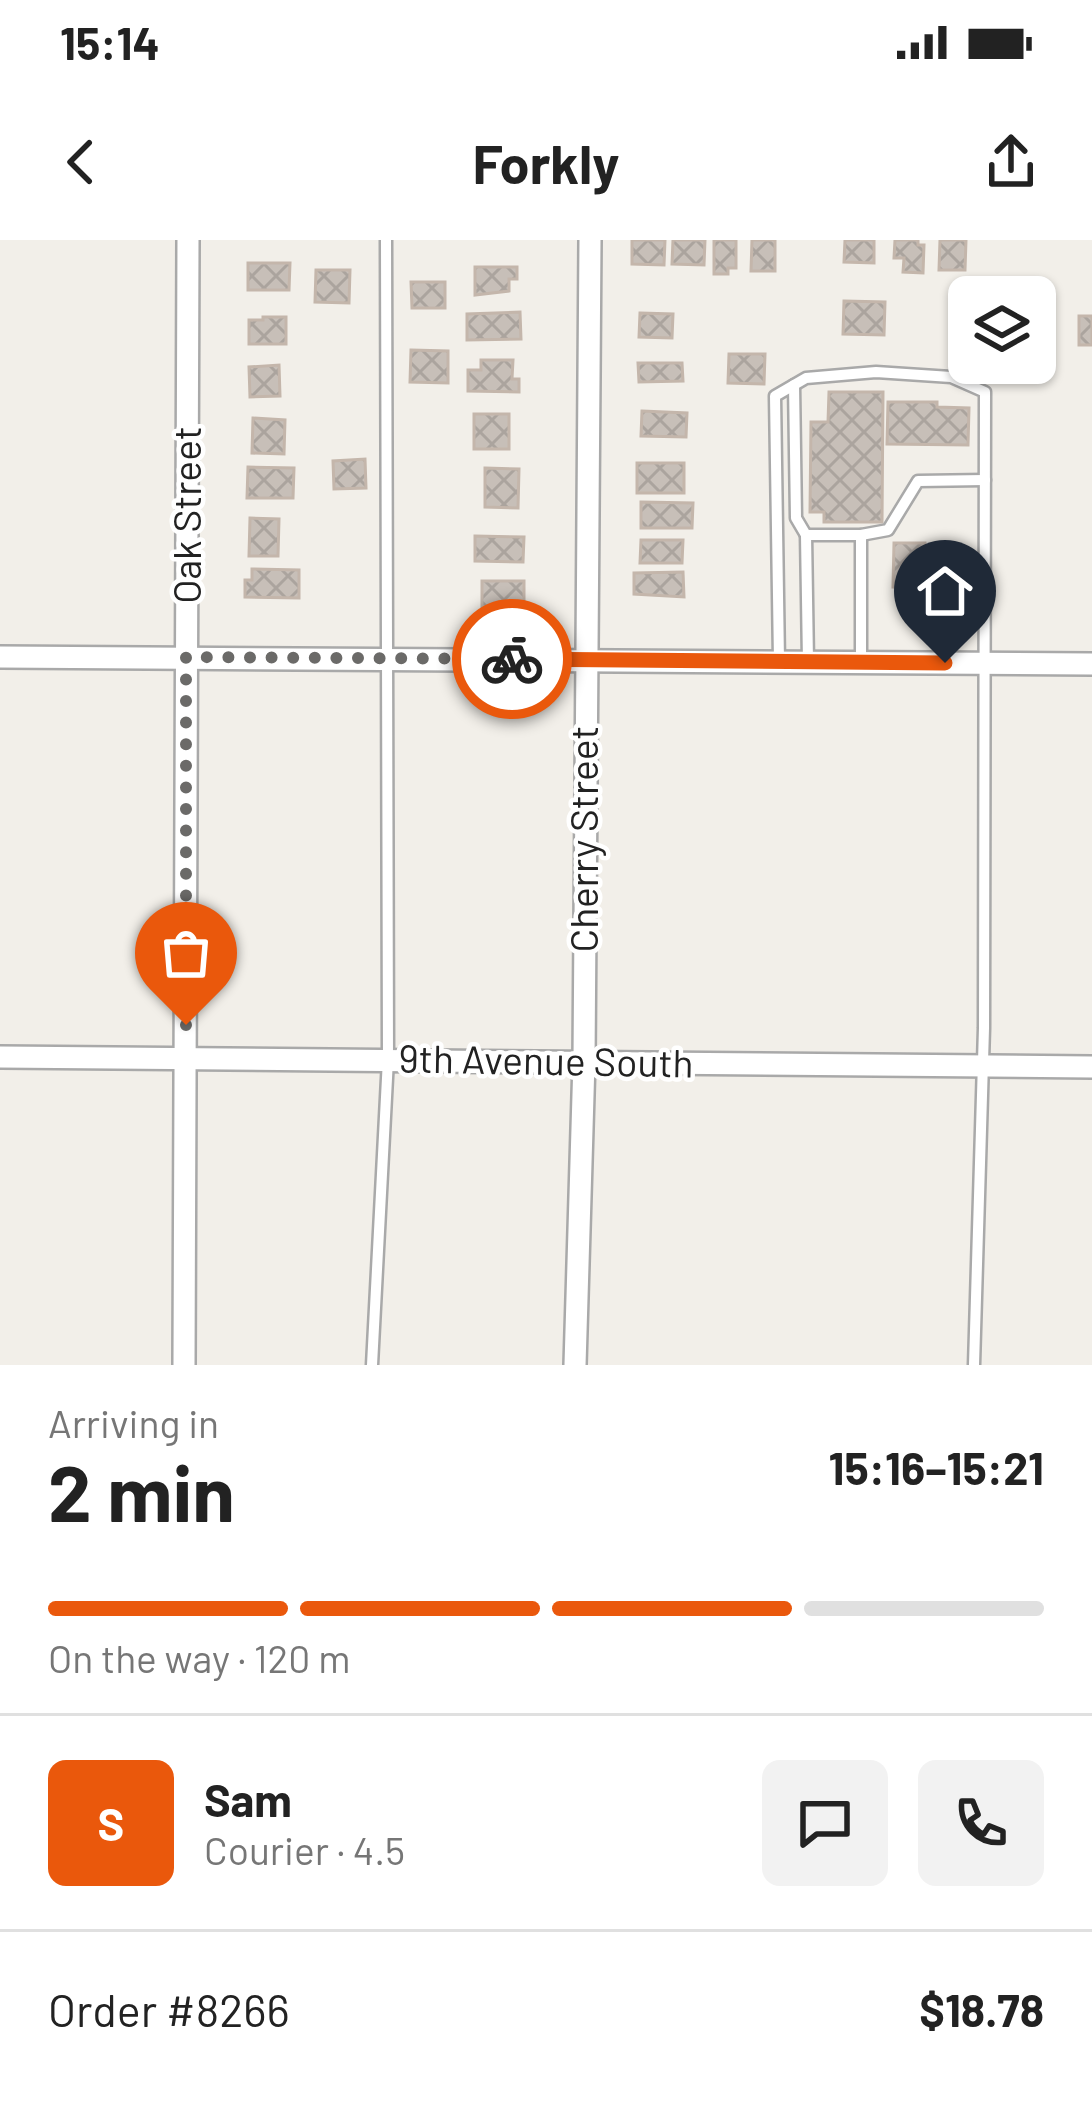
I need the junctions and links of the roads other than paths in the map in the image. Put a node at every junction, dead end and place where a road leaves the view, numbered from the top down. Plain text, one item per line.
1 (188, 240) edge
2 (386, 240) edge
3 (590, 240) edge
4 (794, 385) junction
5 (985, 480) junction
6 (806, 535) junction
7 (861, 535) junction
8 (0, 657) edge
9 (186, 657) junction
10 (386, 658) junction
11 (584, 660) junction
12 (779, 661) junction
13 (808, 662) junction
14 (861, 662) junction
15 (987, 663) junction
16 (1092, 664) edge
17 (0, 1058) edge
18 (186, 1058) junction
19 (388, 1059) junction
20 (584, 1061) junction
21 (983, 1066) junction
22 (1092, 1067) edge
23 (184, 1365) edge
24 (372, 1365) edge
25 (575, 1365) edge
26 (974, 1365) edge

1 - 9 street, Oak Street
2 - 10 lane
3 - 11 street, Cherry Street
4 - 5 lane
4 - 6 lane
4 - 12 lane
5 - 7 lane
5 - 15 lane
6 - 7 lane
6 - 13 lane
7 - 14 lane
8 - 9 street
9 - 10 street
9 - 18 street, Oak Street
10 - 11 street
10 - 19 lane
11 - 12 street
11 - 20 street, Cherry Street
12 - 13 street
13 - 14 street
14 - 15 street
15 - 16 street
15 - 21 lane
17 - 18 street, 9th Avenue South
18 - 19 street, 9th Avenue South
18 - 23 street, Oak Street
19 - 20 street, 9th Avenue South
19 - 24 lane
20 - 21 street, 9th Avenue South
20 - 25 street, Cherry Street
21 - 22 street, 9th Avenue South
21 - 26 lane

